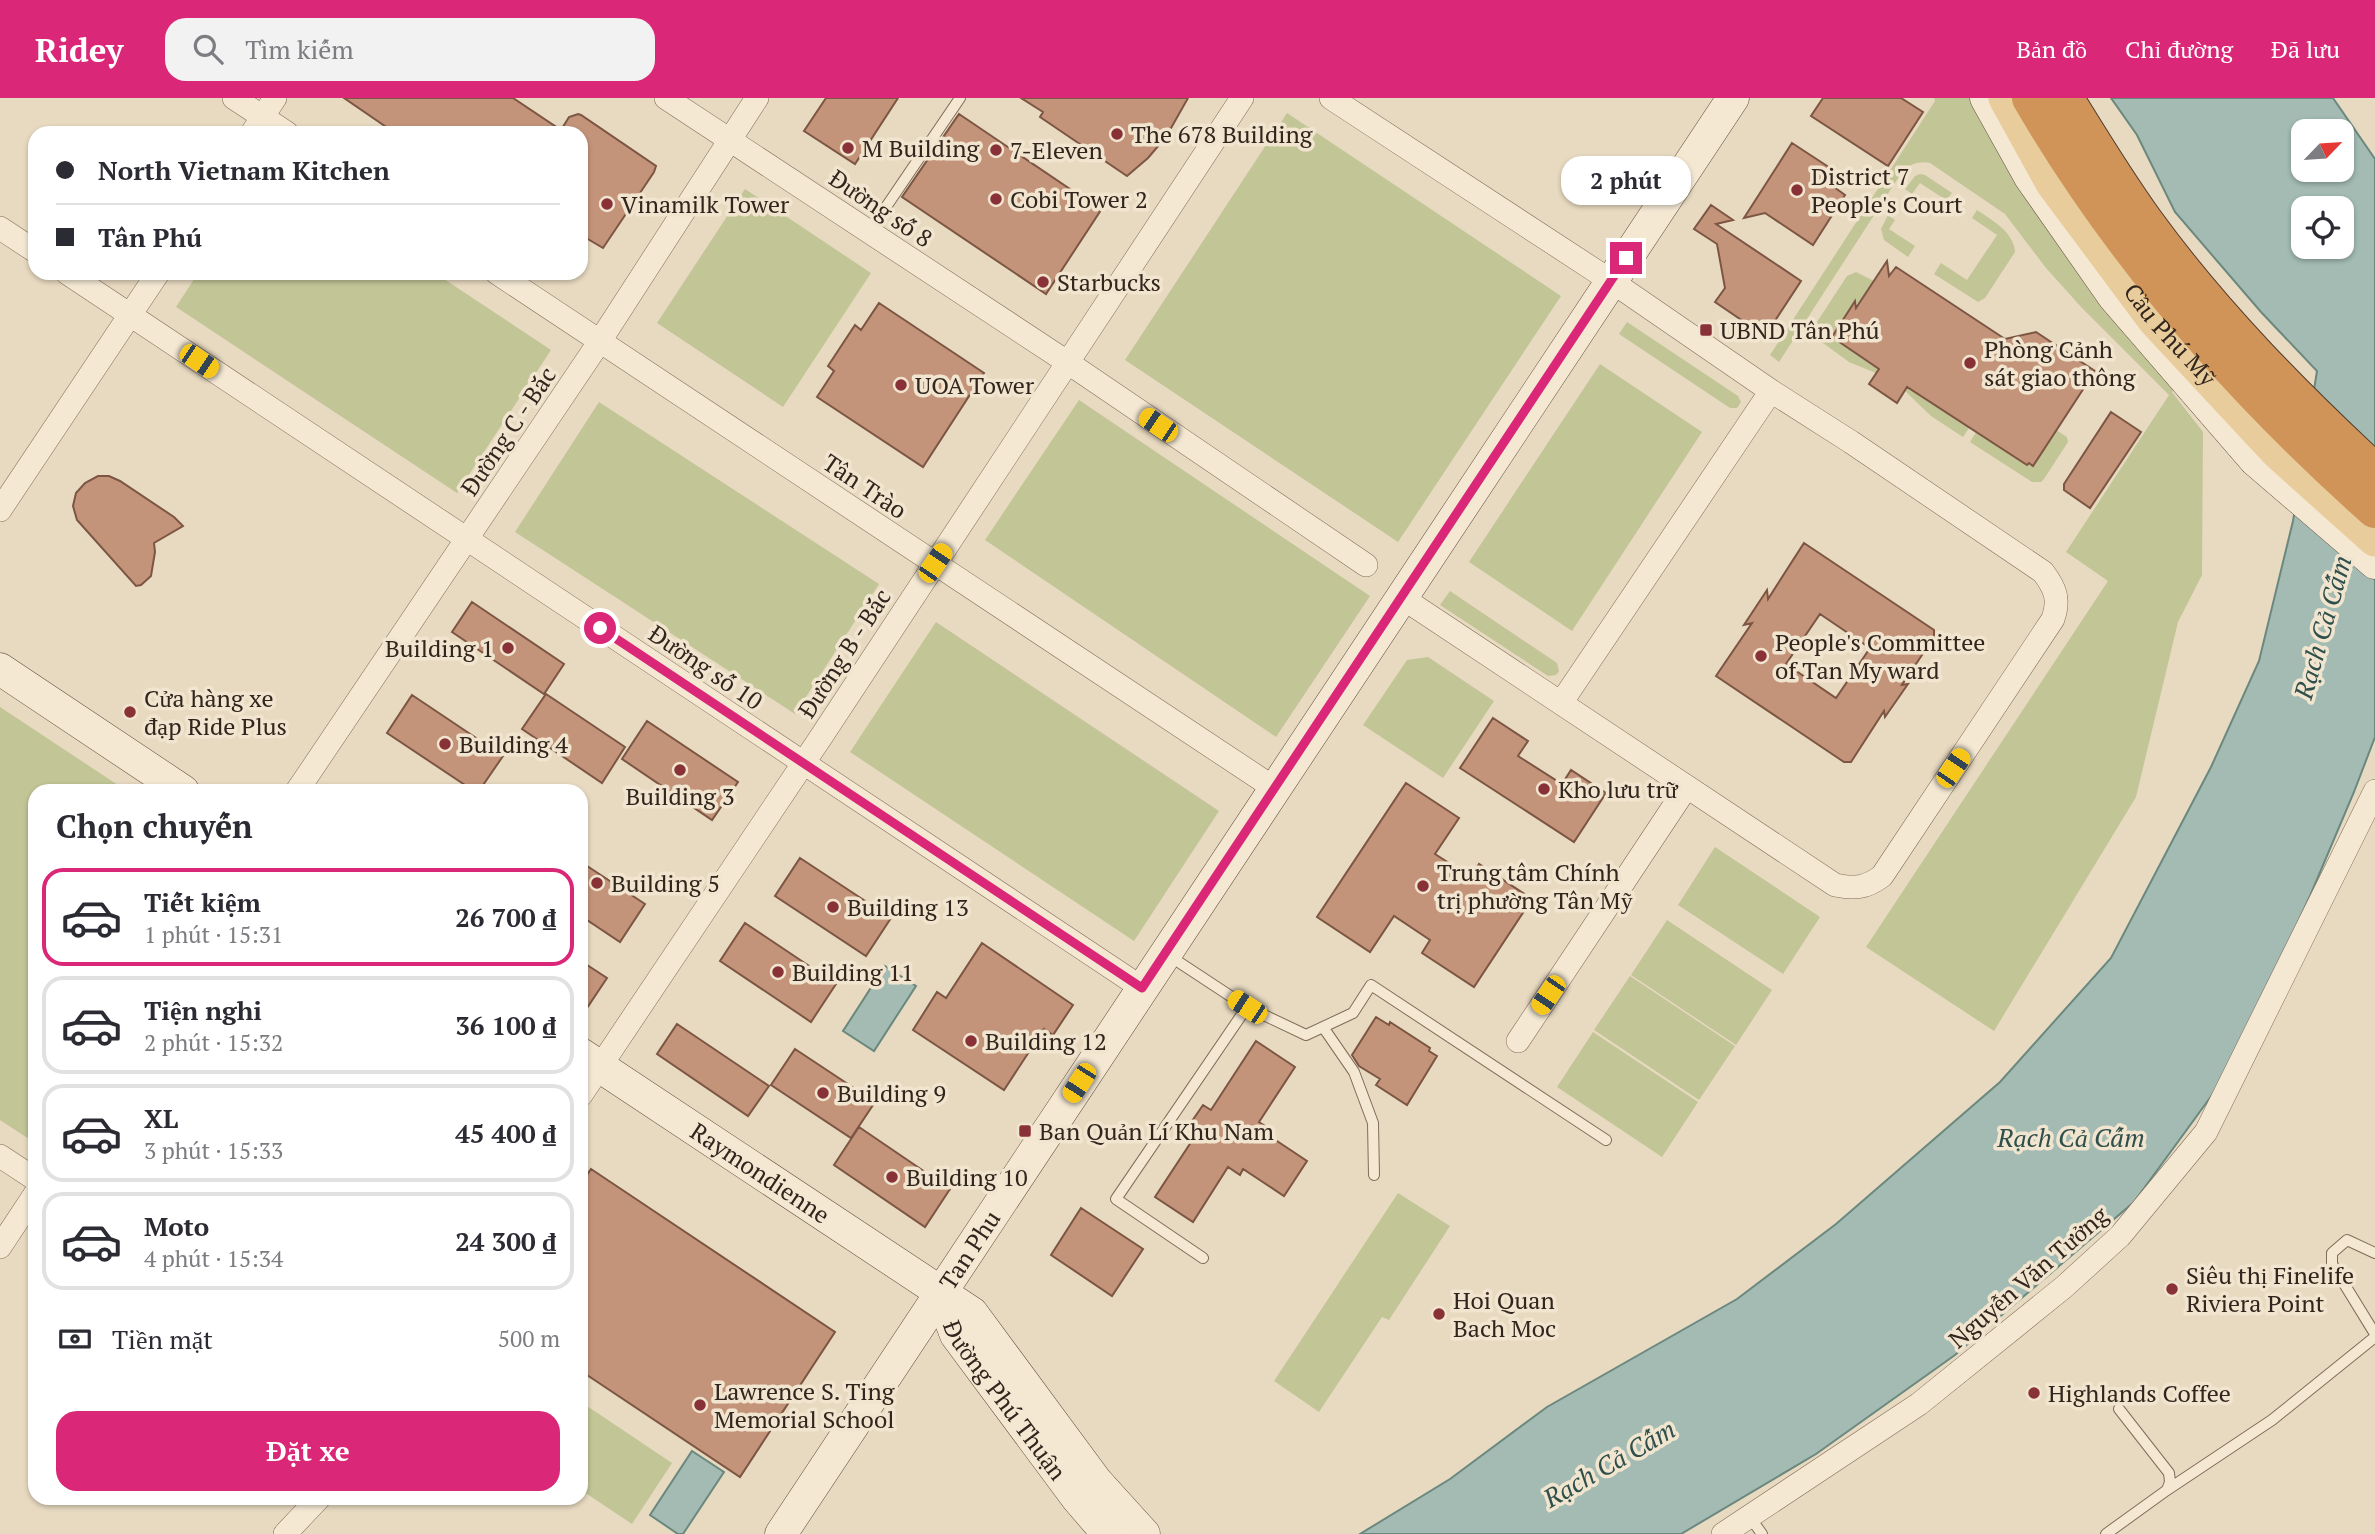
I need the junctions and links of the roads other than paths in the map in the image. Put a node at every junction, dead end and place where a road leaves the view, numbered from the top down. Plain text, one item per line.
1 (234, 98) edge
2 (666, 98) edge
3 (757, 98) edge
4 (960, 98) edge
5 (1242, 98) edge
6 (1331, 98) edge
7 (1732, 98) edge
8 (1986, 98) edge
9 (2006, 98) edge
10 (2031, 98) edge
11 (2064, 98) edge
12 (2078, 98) edge
13 (263, 116) edge
14 (729, 139) junction
15 (0, 228) edge
16 (869, 232) junction
17 (28, 246) edge
18 (78, 280) edge
19 (153, 280) edge
20 (508, 280) edge
21 (1611, 281) junction
22 (130, 315) junction
23 (600, 341) junction
24 (1067, 362) junction
25 (1771, 391) junction
26 (2375, 454) edge
27 (2375, 473) edge
28 (2375, 509) edge
29 (0, 510) edge
30 (467, 539) junction
31 (2375, 539) edge
32 (935, 563) junction
33 (2375, 563) edge
34 (1366, 565) dead end
35 (1401, 597) junction
36 (0, 669) edge
37 (1561, 703) junction
38 (803, 763) junction
39 (172, 784) edge
40 (303, 784) edge
41 (1274, 788) junction
42 (1686, 788) junction
43 (2375, 791) edge
44 (1165, 953) junction
45 (1142, 988) junction
46 (1247, 1007) junction
47 (1323, 1027) junction
48 (1518, 1041) dead end
49 (591, 1060) edge
50 (1606, 1140) dead end
51 (0, 1156) edge
52 (28, 1174) edge
53 (1374, 1175) dead end
54 (28, 1205) edge
55 (0, 1247) edge
56 (2375, 1253) edge
57 (1203, 1258) dead end
58 (940, 1293) junction
59 (2375, 1336) edge
60 (2119, 1409) dead end
61 (1086, 1489) junction
62 (2167, 1490) junction
63 (312, 1505) edge
64 (1755, 1525) edge
65 (285, 1534) edge
66 (781, 1534) edge
67 (1108, 1534) edge
68 (1144, 1534) edge
69 (1723, 1534) edge
70 (2106, 1534) edge

1 - 13 street
2 - 14 street, Đường số 8
3 - 14 street, Đường C - Bắc
4 - 16 lane
5 - 24 street, Đường B - Bắc
6 - 21 street
7 - 21 street, Tan Phu
8 - 33 street
9 - 31 main road, Cầu Phú Mỹ
10 - 28 highway, Cầu Phú Mỹ
11 - 27 highway, Cầu Phú Mỹ
12 - 26 main road
14 - 16 street, Đường số 8
14 - 23 street, Đường C - Bắc
15 - 17 street
16 - 24 street, Đường số 8
18 - 22 street, Đường số 10
19 - 22 street
20 - 23 street, Tân Trào
21 - 25 street
21 - 35 street, Tan Phu
22 - 29 street
22 - 30 street, Đường số 10
23 - 30 street, Đường C - Bắc
23 - 32 street, Tân Trào
24 - 32 street, Đường B - Bắc
24 - 34 street, Đường số 8
25 - 37 street
25 - 42 street
30 - 38 street, Đường số 10
30 - 40 street, Đường C - Bắc
32 - 38 street, Đường B - Bắc
32 - 41 street, Tân Trào
35 - 37 street
35 - 41 street, Tan Phu
36 - 39 street
37 - 42 street
38 - 45 street, Đường số 10
38 - 49 street, Đường B - Bắc
41 - 44 street, Tan Phu
42 - 48 street
43 - 64 street, Nguyễn Văn Tưởng
44 - 45 street, Tan Phu
44 - 46 lane
45 - 58 street, Tan Phu
46 - 47 lane
46 - 57 lane
47 - 50 lane
47 - 53 lane
49 - 58 street, Raymondienne
51 - 52 street
54 - 55 street
56 - 59 lane
58 - 61 street, Đường Phú Thuận
58 - 66 street, Tan Phu
59 - 62 lane
60 - 62 lane
61 - 67 street
61 - 68 street
62 - 70 lane
63 - 65 street
64 - 69 street, Nguyễn Văn Tưởng

